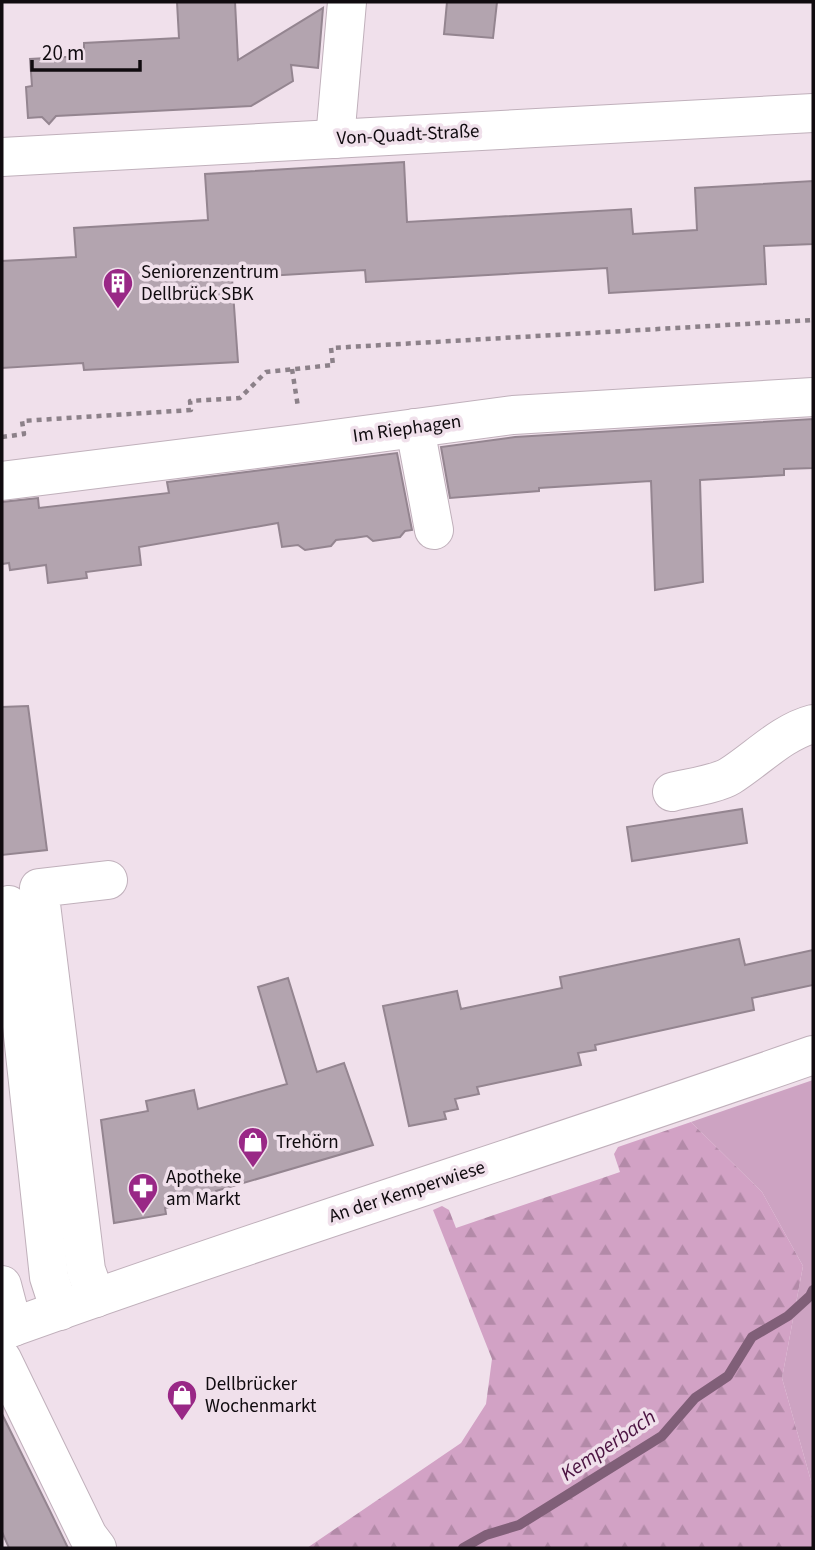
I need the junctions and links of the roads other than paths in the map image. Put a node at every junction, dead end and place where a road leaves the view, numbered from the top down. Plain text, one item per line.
1 (347, 2) edge
2 (813, 113) edge
3 (335, 139) junction
4 (2, 157) edge
5 (813, 397) edge
6 (415, 428) junction
7 (2, 481) edge
8 (434, 530) dead end
9 (813, 724) edge
10 (672, 792) dead end
11 (108, 880) dead end
12 (9, 905) dead end
13 (813, 1055) edge
14 (2, 1285) edge
15 (96, 1298) junction
16 (60, 1311) junction
17 (5, 1339) edge
18 (97, 1548) edge

1 - 3 street
2 - 3 street, Von-Quadt-Straße
3 - 4 street, Von-Quadt-Straße
5 - 6 street, Im Riephagen
6 - 7 street, Im Riephagen
6 - 8 street
9 - 10 street
11 - 15 street
12 - 16 street
13 - 15 street, An der Kemperwiese
14 - 17 street
15 - 16 street, An der Kemperwiese
16 - 17 street, An der Kemperwiese
17 - 18 street

